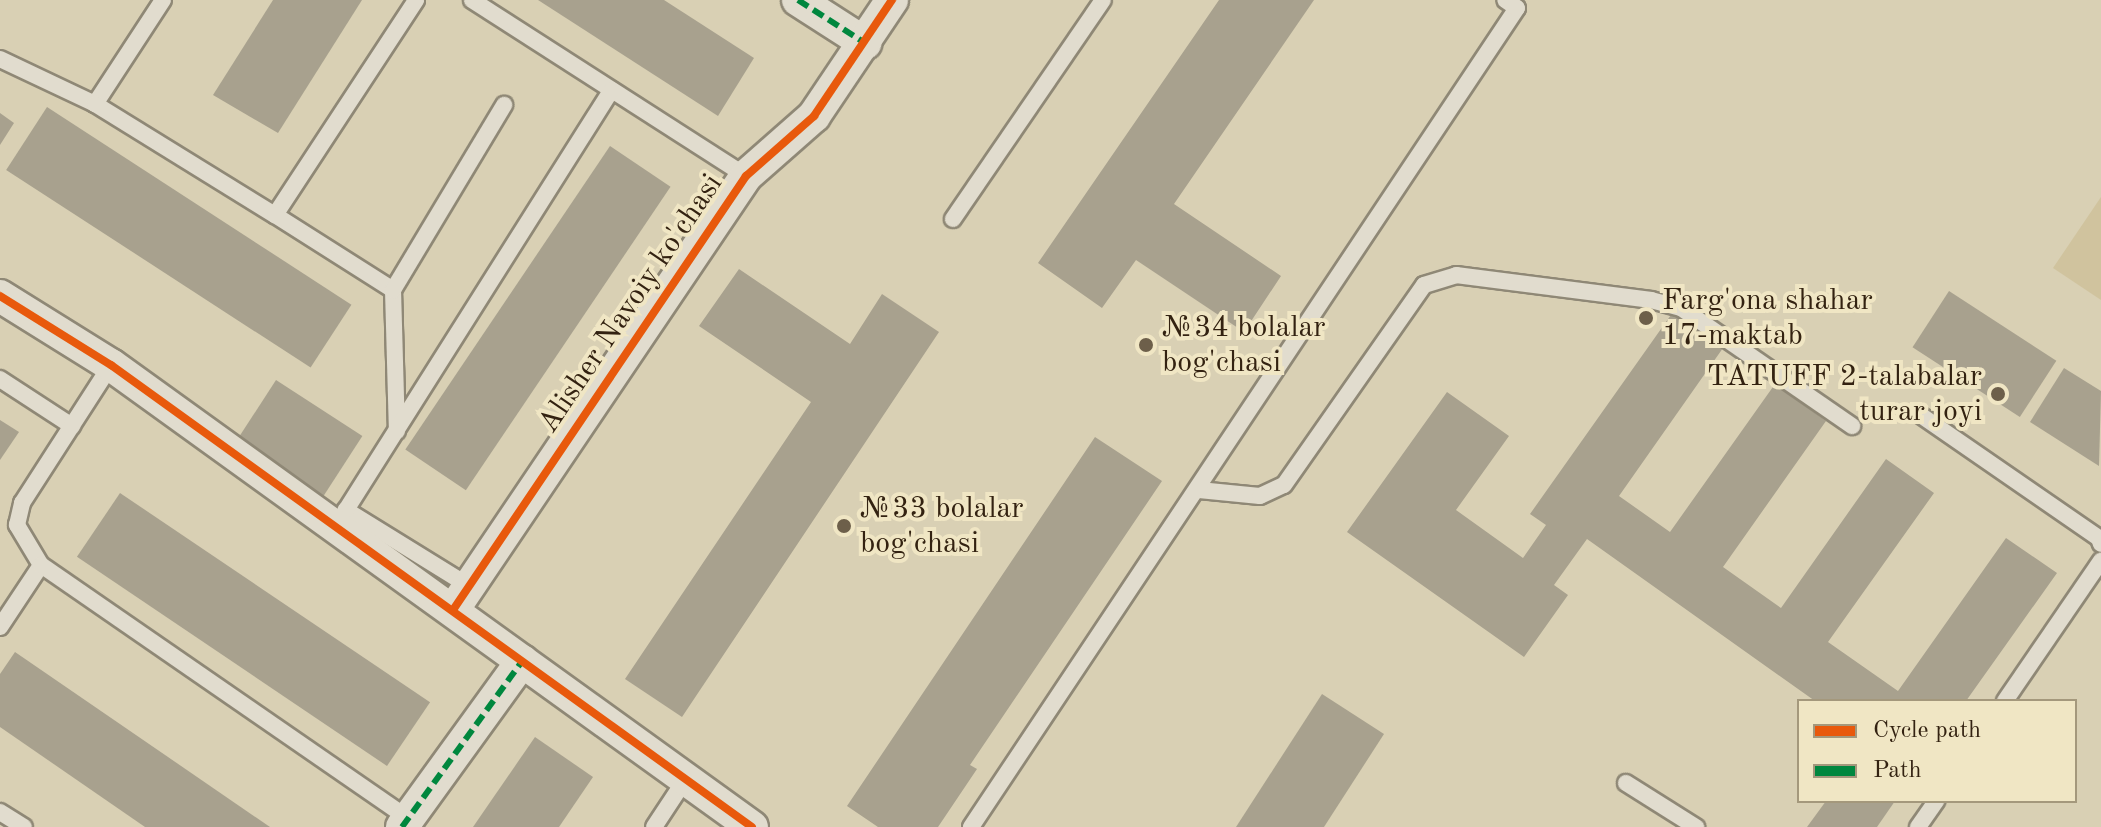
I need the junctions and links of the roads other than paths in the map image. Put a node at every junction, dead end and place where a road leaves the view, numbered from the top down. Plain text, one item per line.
1 (163, 0) edge
2 (416, 0) edge
3 (472, 0) edge
4 (798, 0) edge
5 (892, 0) edge
6 (1103, 0) edge
7 (1505, 0) edge
8 (865, 43) junction
9 (0, 59) edge
10 (612, 90) junction
11 (95, 104) junction
12 (504, 105) dead end
13 (746, 176) junction
14 (275, 215) junction
15 (953, 219) dead end
16 (393, 290) junction
17 (0, 296) edge
18 (111, 365) junction
19 (0, 379) edge
20 (1919, 414) dead end
21 (72, 426) junction
22 (1852, 426) dead end
23 (397, 431) junction
24 (1199, 490) junction
25 (2101, 544) edge
26 (2101, 561) edge
27 (41, 565) junction
28 (461, 598) junction
29 (0, 627) edge
30 (522, 661) junction
31 (2006, 699) edge
32 (687, 777) junction
33 (1626, 783) dead end
34 (1935, 803) edge
35 (0, 812) edge
36 (405, 823) edge
37 (24, 827) edge
38 (654, 827) edge
39 (752, 827) edge
40 (971, 827) edge
41 (1696, 827) edge
42 (1918, 827) edge

1 - 11 lane
2 - 14 lane
3 - 10 lane
4 - 8 street
5 - 8 street, Alisher Navoiy ko'chasi
6 - 15 lane
7 - 24 lane
8 - 13 street, Alisher Navoiy ko'chasi
9 - 11 lane
10 - 13 lane
10 - 23 lane
11 - 14 lane
12 - 16 lane
13 - 28 street, Alisher Navoiy ko'chasi
14 - 16 lane
16 - 23 lane
17 - 18 street
18 - 21 lane
18 - 28 street
19 - 21 lane
20 - 25 lane
21 - 27 lane
22 - 24 lane
23 - 28 lane
24 - 40 lane
26 - 31 lane
27 - 29 lane
27 - 36 lane
28 - 30 street
30 - 32 street
30 - 36 street
32 - 38 lane
32 - 39 street
33 - 41 lane
34 - 42 lane
35 - 37 lane

